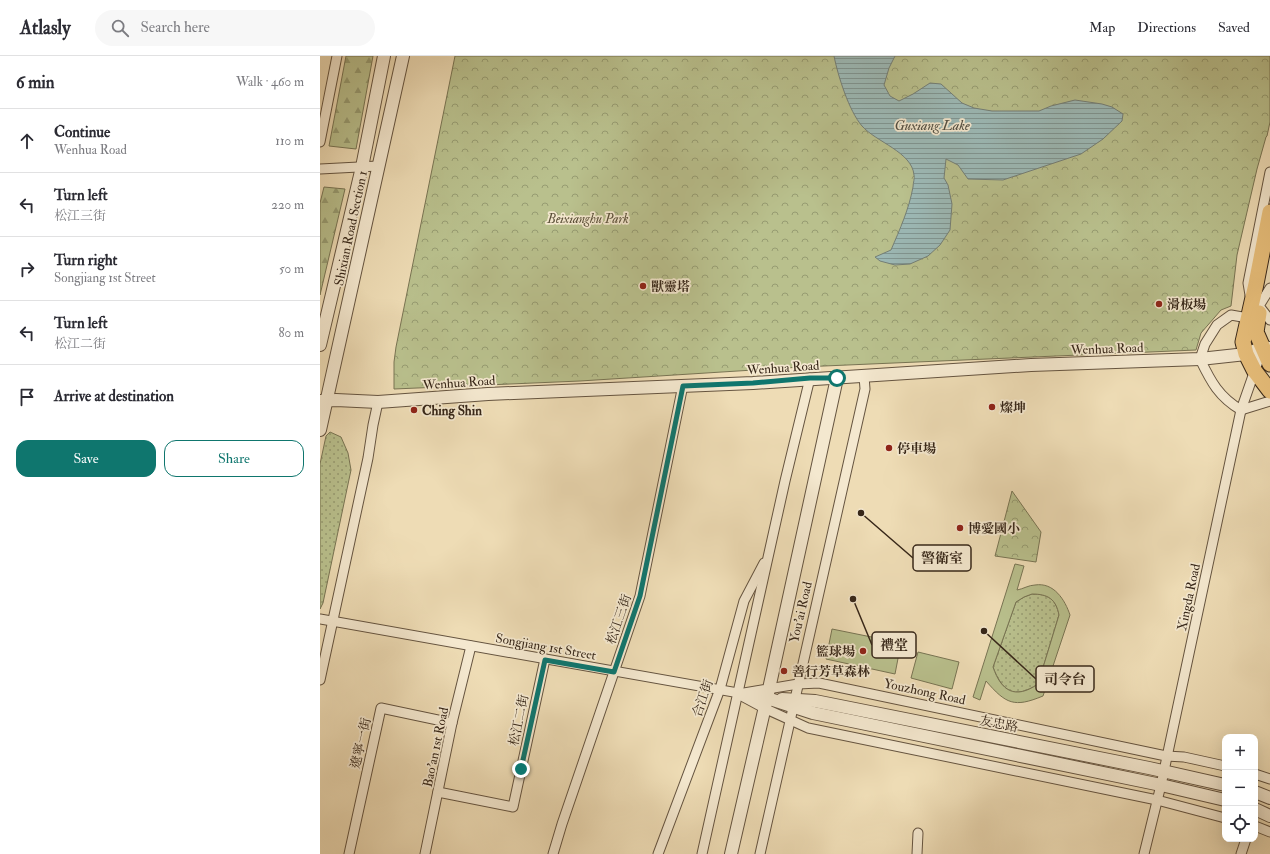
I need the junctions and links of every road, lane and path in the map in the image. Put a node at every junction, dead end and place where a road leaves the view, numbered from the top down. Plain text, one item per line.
1 (337, 56) edge
2 (384, 56) edge
3 (403, 56) edge
4 (320, 142) edge
5 (378, 166) junction
6 (362, 167) junction
7 (320, 169) edge
8 (1270, 172) edge
9 (1270, 212) edge
10 (1270, 259) edge
11 (1260, 285) edge
12 (1253, 310) junction
13 (1270, 320) edge
14 (320, 345) edge
15 (1266, 348) edge
16 (1246, 354) junction
17 (1200, 359) junction
18 (1270, 364) edge
19 (1254, 370) junction
20 (864, 376) junction
21 (810, 378) junction
22 (837, 378) junction
23 (683, 386) junction
24 (1270, 391) edge
25 (323, 401) edge
26 (1270, 401) edge
27 (378, 402) junction
28 (1241, 410) junction
29 (320, 430) edge
30 (770, 551) junction
31 (320, 619) edge
32 (332, 622) junction
33 (472, 646) junction
34 (545, 660) junction
35 (614, 672) junction
36 (320, 680) edge
37 (798, 684) junction
38 (720, 689) junction
39 (738, 694) junction
40 (767, 698) junction
41 (793, 704) junction
42 (789, 720) junction
43 (452, 723) junction
44 (1166, 756) junction
45 (1222, 765) edge
46 (1163, 771) junction
47 (1258, 775) edge
48 (1270, 779) edge
49 (1222, 784) edge
50 (1161, 785) junction
51 (438, 792) junction
52 (1258, 793) edge
53 (1270, 798) edge
54 (1222, 799) edge
55 (1157, 800) junction
56 (1258, 810) edge
57 (1270, 816) edge
58 (1222, 817) edge
59 (1258, 827) edge
60 (1270, 832) edge
61 (918, 834) dead end
62 (1245, 842) edge
63 (349, 854) edge
64 (425, 854) edge
65 (553, 854) edge
66 (658, 854) edge
67 (702, 854) edge
68 (731, 854) edge
69 (760, 854) edge
70 (917, 854) edge
71 (1144, 854) edge
72 (1241, 854) edge

1 - 4 street
2 - 6 street, Shixian Road Section 1
3 - 5 street, Shixian Road Section 1
5 - 6 street
5 - 25 street, Shixian Road Section 1
6 - 7 street
6 - 14 street, Shixian Road Section 1
8 - 11 street
9 - 11 main road
10 - 11 main road
11 - 12 main road
12 - 13 street
12 - 15 main road
12 - 16 main road
12 - 17 street
15 - 16 street, Wenhua Road
15 - 18 main road
15 - 19 street, Xingda Road
16 - 17 street, Wenhua Road
16 - 19 main road
17 - 20 street, Wenhua Road
17 - 28 street
19 - 24 main road
19 - 28 street, Xingda Road
20 - 22 street, Wenhua Road
20 - 37 street, You'ai Road
21 - 22 street, Wenhua Road
21 - 23 street, Wenhua Road
21 - 30 street
22 - 40 street, You'ai Road
23 - 27 street, Wenhua Road
23 - 35 street, 松江三街
25 - 27 street, Wenhua Road
25 - 29 street, Shixian Road Section 1
26 - 28 street
27 - 32 street
28 - 44 street, Xingda Road
30 - 38 street, 合江街
30 - 39 street
31 - 32 street, Songjiang 1st Street
32 - 33 street, Songjiang 1st Street
32 - 36 street
33 - 34 street, Songjiang 1st Street
33 - 43 street, Bao'an 1st Road
34 - 35 street, Songjiang 1st Street
34 - 51 street, 松江二街
35 - 38 street, Songjiang 1st Street
35 - 65 street, 松江三街
37 - 40 street, Youzhong Road
37 - 41 street, You'ai Road
37 - 44 street, Youzhong Road
38 - 39 street, Songjiang 1st Street
38 - 66 street, 合江街
39 - 40 street, Songjiang 1st Street
39 - 67 street
40 - 41 street
40 - 42 street
40 - 68 street, You'ai Road
41 - 42 street, You'ai Road
41 - 46 street, 友忠路
41 - 50 street
42 - 55 street
42 - 69 street, You'ai Road
43 - 51 street, Bao'an 1st Road
43 - 63 street, 遼寧一街
44 - 45 street, Youzhong Road
44 - 46 street, Xingda Road
46 - 49 street, 友忠路
46 - 50 street, Xingda Road
47 - 48 street
50 - 54 street
50 - 55 street, Xingda Road
51 - 64 street, Bao'an 1st Road
52 - 53 street
55 - 58 street
55 - 71 street, Xingda Road
56 - 57 street
59 - 60 street
61 - 70 street
62 - 72 street

